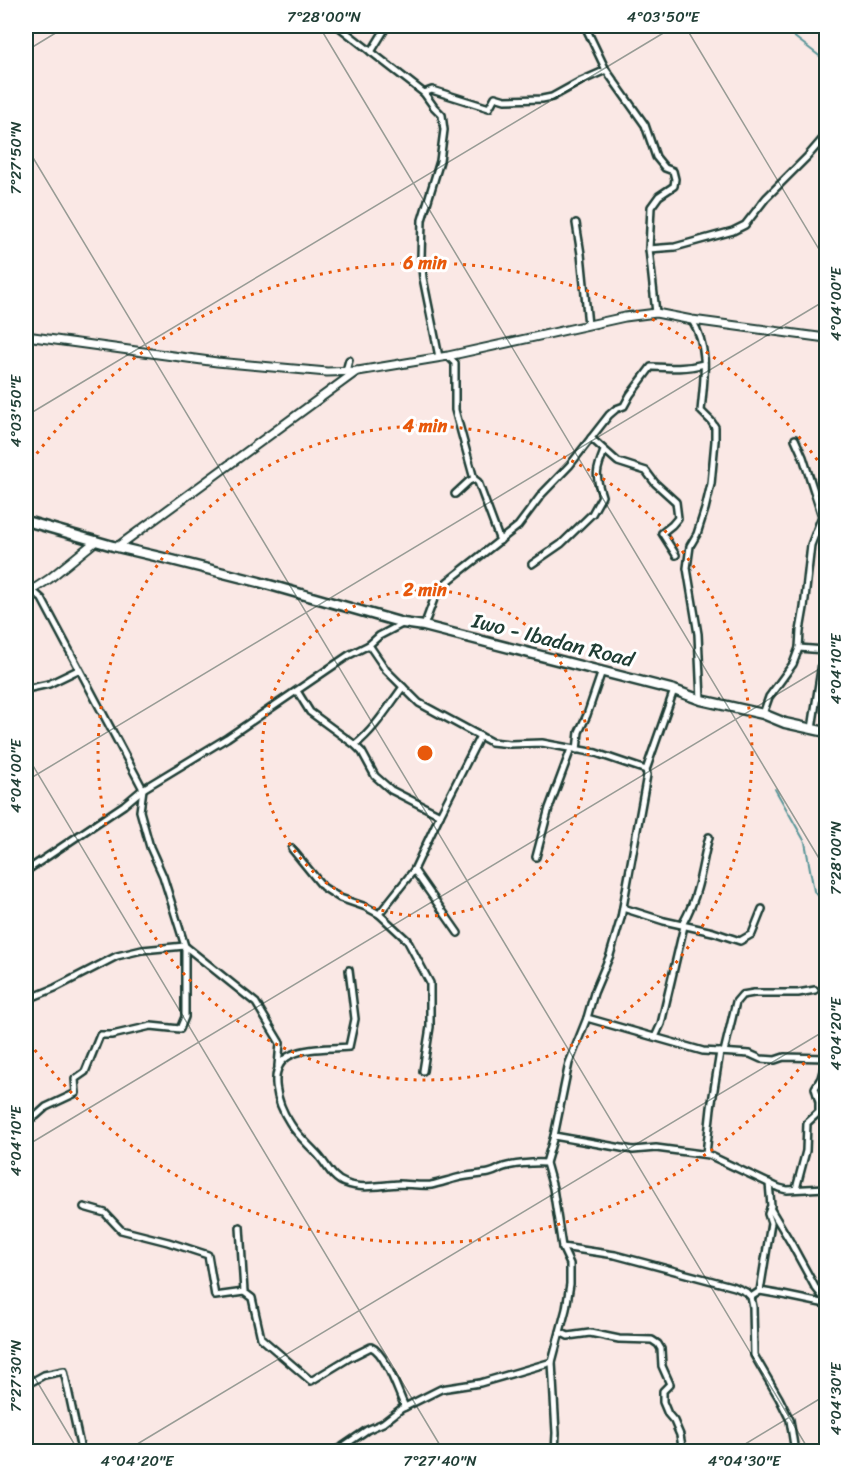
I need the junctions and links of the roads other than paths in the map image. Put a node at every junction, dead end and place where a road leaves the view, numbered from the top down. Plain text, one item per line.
1 (338, 26) edge
2 (387, 26) edge
3 (585, 26) edge
4 (370, 52) junction
5 (606, 70) junction
6 (424, 93) junction
7 (826, 135) edge
8 (576, 223) dead end
9 (649, 249) junction
10 (656, 313) junction
11 (692, 320) junction
12 (588, 325) junction
13 (26, 336) edge
14 (826, 338) edge
15 (448, 356) junction
16 (439, 357) junction
17 (349, 360) dead end
18 (704, 364) junction
19 (358, 370) junction
20 (346, 371) junction
21 (591, 438) junction
22 (795, 439) dead end
23 (604, 451) junction
24 (474, 479) junction
25 (455, 494) dead end
26 (26, 521) edge
27 (96, 541) junction
28 (500, 541) junction
29 (117, 547) junction
30 (676, 555) dead end
31 (532, 564) dead end
32 (29, 592) edge
33 (403, 623) junction
34 (424, 626) junction
35 (369, 645) junction
36 (799, 648) junction
37 (825, 650) edge
38 (78, 670) junction
39 (602, 671) junction
40 (402, 687) junction
41 (26, 689) edge
42 (674, 690) junction
43 (297, 691) junction
44 (701, 700) junction
45 (763, 714) junction
46 (812, 729) junction
47 (826, 732) edge
48 (480, 736) junction
49 (355, 745) junction
50 (574, 749) junction
51 (646, 770) junction
52 (143, 789) junction
53 (440, 815) junction
54 (709, 837) dead end
55 (292, 849) dead end
56 (536, 857) dead end
57 (414, 870) junction
58 (26, 871) edge
59 (623, 908) junction
60 (762, 909) dead end
61 (380, 914) junction
62 (683, 926) junction
63 (458, 933) dead end
64 (185, 946) junction
65 (349, 970) dead end
66 (815, 990) dead end
67 (26, 1000) edge
68 (587, 1018) junction
69 (655, 1037) junction
70 (722, 1052) junction
71 (826, 1059) edge
72 (278, 1069) junction
73 (423, 1071) dead end
74 (26, 1120) edge
75 (554, 1136) junction
76 (706, 1154) junction
77 (546, 1163) junction
78 (769, 1183) junction
79 (826, 1187) edge
80 (796, 1189) junction
81 (84, 1207) dead end
82 (770, 1208) junction
83 (240, 1227) dead end
84 (562, 1246) junction
85 (244, 1292) junction
86 (760, 1292) junction
87 (750, 1297) junction
88 (826, 1303) edge
89 (560, 1332) junction
90 (552, 1362) junction
91 (26, 1385) edge
92 (405, 1407) junction
93 (87, 1452) edge
94 (333, 1452) edge
95 (555, 1452) edge
96 (683, 1452) edge
97 (795, 1452) edge

1 - 4 street
2 - 4 street
3 - 5 street
4 - 6 street
5 - 6 street
5 - 9 street
6 - 16 street
7 - 9 street
8 - 12 street
9 - 10 street
10 - 11 street
10 - 12 street
11 - 14 street
11 - 18 street
12 - 15 street
13 - 20 street
15 - 16 street
15 - 24 street
16 - 19 street
17 - 20 street
18 - 21 street
18 - 44 street
19 - 20 street
19 - 29 street
21 - 23 street
21 - 28 street
22 - 36 street
23 - 30 street
23 - 31 street
24 - 25 street
24 - 28 street
26 - 27 main road, Iwo - Ibadan Road
27 - 29 main road, Iwo - Ibadan Road
27 - 32 street
28 - 34 street
29 - 33 main road, Iwo - Ibadan Road
32 - 38 street
33 - 34 main road, Iwo - Ibadan Road
33 - 35 street
34 - 39 main road, Iwo - Ibadan Road
35 - 40 street
35 - 43 street
36 - 37 street
36 - 45 street
37 - 46 street
38 - 41 street
38 - 52 street
39 - 42 main road, Iwo - Ibadan Road
39 - 50 street
40 - 48 street
40 - 49 street
42 - 44 main road, Iwo - Ibadan Road
42 - 51 street
43 - 49 street
43 - 52 street
44 - 45 main road, Iwo - Ibadan Road
45 - 46 main road, Iwo - Ibadan Road
46 - 47 main road, Iwo - Ibadan Road
48 - 50 street
48 - 53 street
49 - 53 street
50 - 51 street
50 - 56 street
51 - 59 street
52 - 58 street
52 - 64 street
53 - 57 street
54 - 62 street
55 - 61 street
57 - 61 street
57 - 63 street
59 - 62 street
59 - 68 street
60 - 62 street
61 - 73 street
62 - 69 street
64 - 67 street
64 - 72 street
64 - 74 street
65 - 72 street
66 - 70 street
68 - 69 street
68 - 75 street
69 - 70 street
70 - 71 street
70 - 76 street
71 - 80 street
72 - 77 street
75 - 76 street
75 - 77 street
76 - 78 street
77 - 84 street
78 - 80 street
78 - 82 street
79 - 80 street
81 - 85 street
82 - 86 street
82 - 88 street
83 - 85 street
84 - 87 street
84 - 89 street
85 - 92 street
86 - 87 street
86 - 88 street
87 - 97 street
89 - 90 street
89 - 96 street
90 - 92 street
90 - 95 street
91 - 93 street
92 - 94 street

